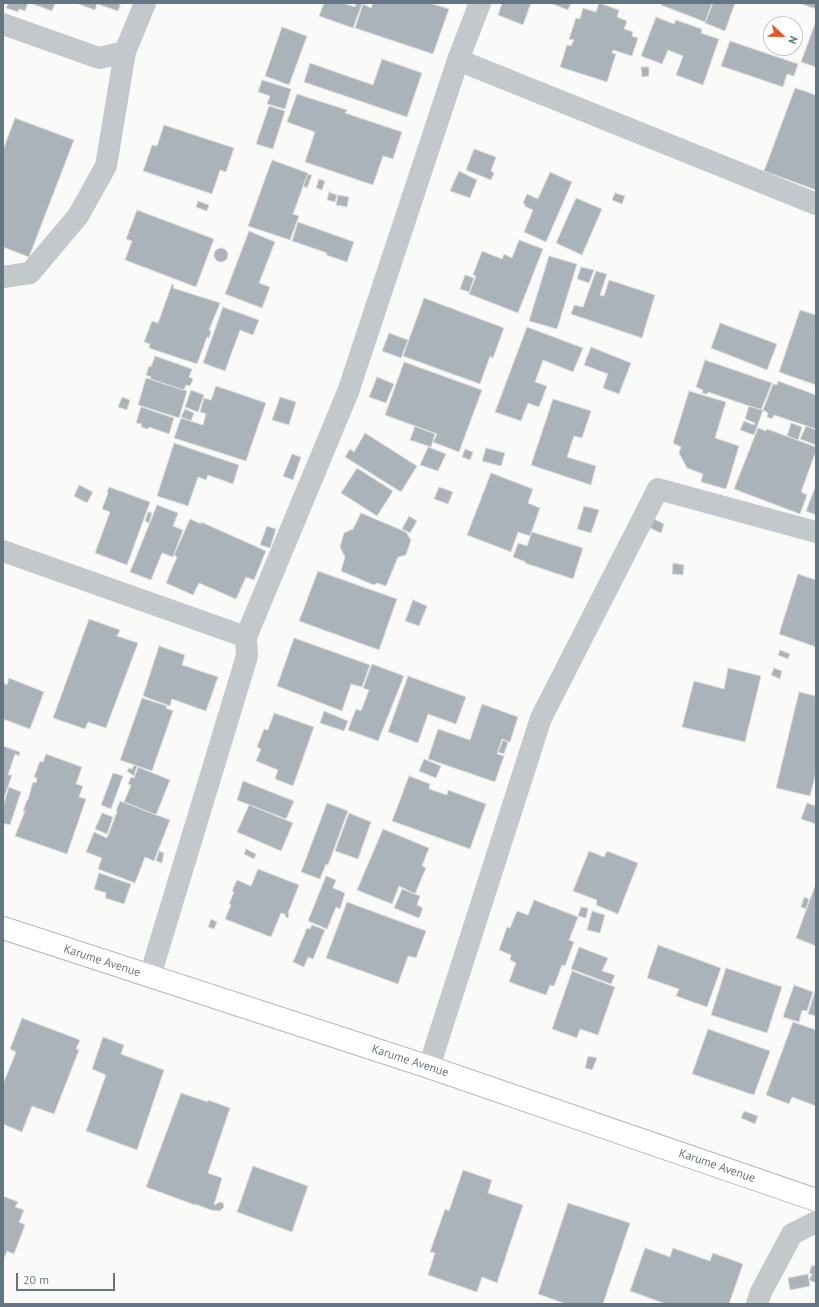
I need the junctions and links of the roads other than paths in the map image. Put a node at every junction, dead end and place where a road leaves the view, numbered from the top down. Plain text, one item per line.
1 (145, 3) edge
2 (480, 3) edge
3 (3, 24) edge
4 (125, 52) junction
5 (458, 60) junction
6 (816, 204) edge
7 (3, 277) edge
8 (816, 532) edge
9 (3, 551) edge
10 (246, 637) junction
11 (3, 928) edge
12 (150, 976) junction
13 (428, 1067) junction
14 (816, 1200) edge
15 (816, 1222) edge
16 (758, 1304) edge

1 - 4 street
2 - 5 street
3 - 4 street
4 - 7 street
5 - 6 street
5 - 10 street
8 - 13 street
9 - 10 street
10 - 12 street
11 - 12 main road, Karume Avenue
12 - 13 main road, Karume Avenue
13 - 14 main road, Karume Avenue
15 - 16 street

